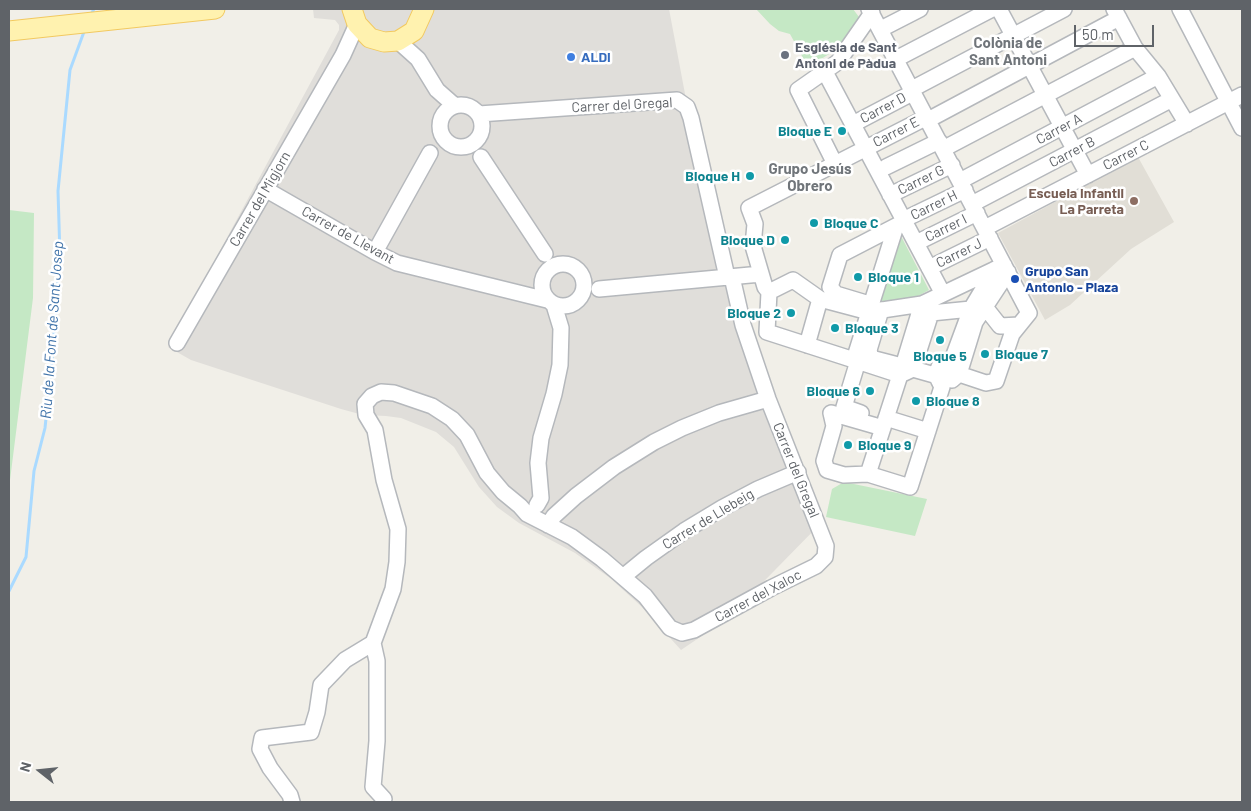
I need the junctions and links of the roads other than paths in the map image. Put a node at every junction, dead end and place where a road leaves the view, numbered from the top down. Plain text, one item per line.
1 (215, 9) edge
2 (424, 9) edge
3 (920, 9) edge
4 (992, 9) edge
5 (999, 9) edge
6 (1064, 9) edge
7 (1180, 9) edge
8 (871, 11) edge
9 (352, 13) edge
10 (1117, 14) edge
11 (881, 29) junction
12 (9, 31) edge
13 (414, 31) junction
14 (1013, 35) junction
15 (370, 38) junction
16 (398, 41) junction
17 (1135, 48) junction
18 (342, 55) junction
19 (418, 59) junction
20 (896, 59) junction
21 (1029, 66) junction
22 (825, 72) junction
23 (1158, 76) junction
24 (913, 90) junction
25 (1045, 96) junction
26 (1172, 99) junction
27 (1236, 99) edge
28 (449, 109) junction
29 (927, 118) junction
30 (853, 124) junction
31 (1187, 124) junction
32 (1062, 127) junction
33 (1242, 128) edge
34 (476, 131) junction
35 (444, 137) junction
36 (941, 145) junction
37 (865, 148) junction
38 (1074, 151) junction
39 (835, 164) junction
40 (952, 165) junction
41 (886, 167) dead end
42 (1088, 175) junction
43 (962, 185) junction
44 (265, 189) junction
45 (890, 195) junction
46 (974, 209) junction
47 (901, 222) junction
48 (987, 233) junction
49 (916, 243) junction
50 (375, 252) junction
51 (554, 267) junction
52 (929, 268) junction
53 (1002, 269) junction
54 (761, 274) junction
55 (729, 277) junction
56 (583, 288) junction
57 (769, 292) junction
58 (943, 294) junction
59 (820, 299) junction
60 (553, 300) junction
61 (922, 304) junction
62 (978, 308) junction
63 (875, 311) junction
64 (1019, 325) junction
65 (177, 344) dead end
66 (807, 344) junction
67 (856, 361) junction
68 (907, 372) junction
69 (959, 374) junction
70 (936, 375) junction
71 (768, 399) junction
72 (885, 422) junction
73 (928, 432) junction
74 (798, 472) junction
75 (868, 474) junction
76 (540, 511) junction
77 (826, 550) joint
78 (624, 576) junction
79 (373, 643) junction
80 (384, 799) dead end
81 (292, 802) edge

1 - 12 main road
2 - 13 main road
3 - 11 street
4 - 20 street
5 - 14 street
6 - 14 street, Carrer D
7 - 27 street
8 - 11 street
8 - 22 street
9 - 15 main road
9 - 18 street, Carrer del Migjorn
10 - 17 street
10 - 21 street, Carrer E
11 - 20 street
13 - 16 main road
13 - 19 street
14 - 21 street
14 - 24 street, Carrer D
15 - 16 main road
15 - 18 street, Carrer del Migjorn
16 - 19 street
17 - 23 street
17 - 25 street
18 - 44 street, Carrer del Migjorn
19 - 28 street
20 - 24 street
21 - 25 street
21 - 29 street, Carrer E
22 - 30 street
22 - 39 street
23 - 26 street
23 - 32 street, Carrer A
24 - 29 street
24 - 30 street, Carrer D
25 - 32 street
25 - 36 street
26 - 31 street
26 - 38 street, Carrer B
27 - 31 street, Carrer C
27 - 33 street
28 - 34 street
28 - 35 street
29 - 36 street
29 - 37 street, Carrer E
30 - 37 street
31 - 42 street, Carrer C
32 - 38 street
32 - 43 street, Carrer A
34 - 35 street
34 - 51 street
34 - 55 street, Carrer del Gregal
35 - 50 street
36 - 40 street
36 - 41 street
37 - 39 street, Carrer E
37 - 45 street
38 - 42 street
38 - 46 street, Carrer B
39 - 54 street, Carrer E
40 - 43 street
40 - 45 street, Carrer G
42 - 48 street, Carrer C
43 - 46 street
43 - 47 street, Carrer H
44 - 50 street, Carrer de Llevant
44 - 65 street, Carrer del Migjorn
45 - 47 street
46 - 48 street
46 - 49 street, Carrer I
47 - 47 street, Carrer H
47 - 49 street
48 - 52 street, Carrer J
48 - 53 street
49 - 52 street
50 - 60 street, Carrer de Llevant
51 - 56 street
51 - 60 street
52 - 58 street
53 - 58 street
53 - 62 street
53 - 64 street
54 - 55 street
54 - 57 street
55 - 56 street
55 - 71 street, Carrer del Gregal
56 - 60 street
57 - 59 street
57 - 66 street
58 - 61 street
59 - 63 street
59 - 66 street
60 - 76 street
61 - 63 street
61 - 63 street
62 - 64 street
62 - 68 street
62 - 69 street
62 - 70 street
63 - 67 street
64 - 69 street
66 - 67 street
67 - 68 street
67 - 72 street
68 - 70 street
68 - 72 street
69 - 70 street
70 - 73 street
71 - 74 street, Carrer del Gregal
71 - 76 street
72 - 73 street
72 - 75 street
72 - 75 street
73 - 75 street
74 - 77 street, Carrer del Gregal
74 - 78 street, Carrer de Llebeig
76 - 78 street
76 - 79 street
77 - 78 street, Carrer del Xaloc
79 - 80 street
79 - 81 street

